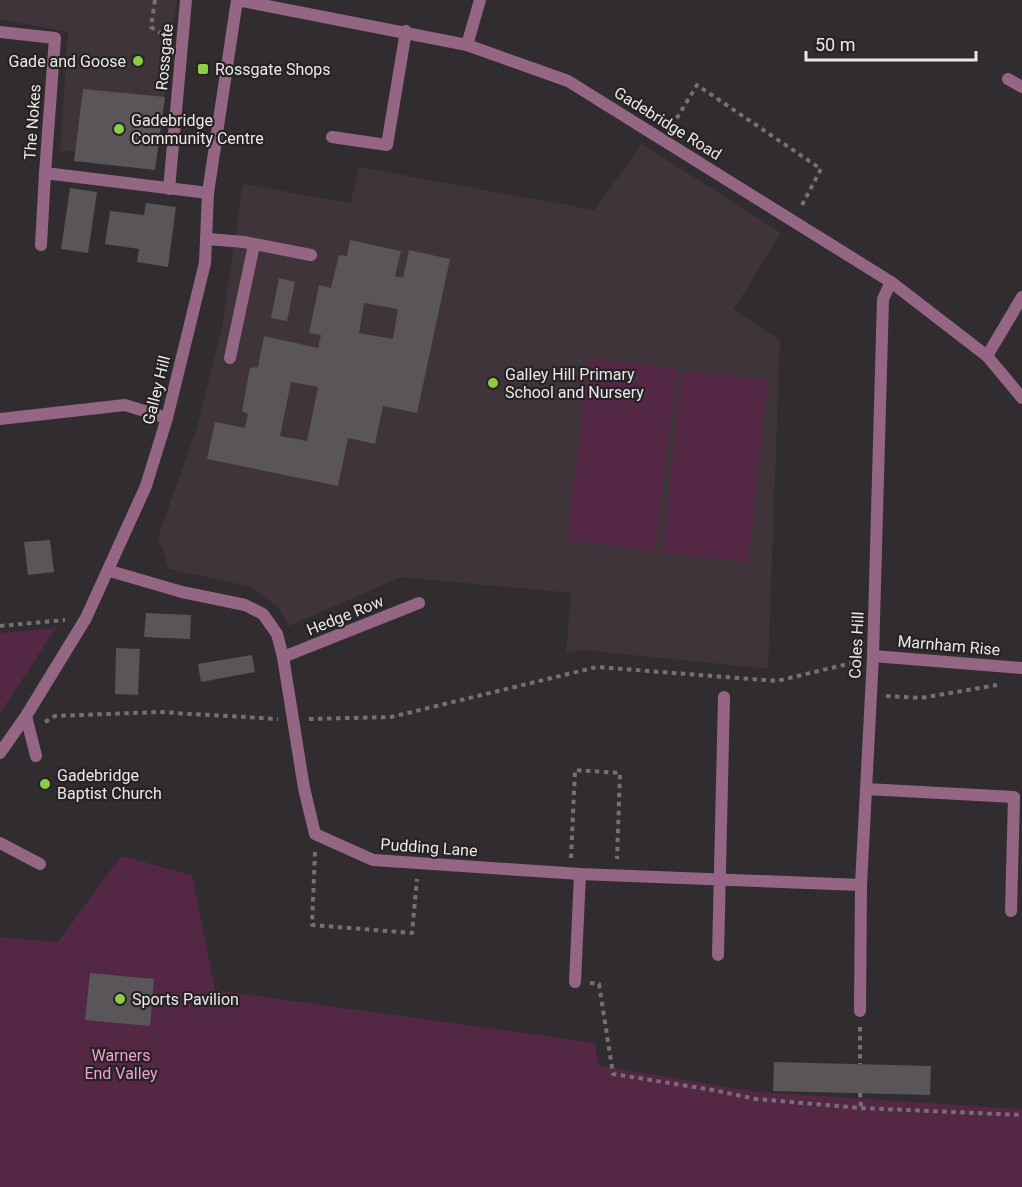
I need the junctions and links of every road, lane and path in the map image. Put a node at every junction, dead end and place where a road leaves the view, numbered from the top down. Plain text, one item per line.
1 (186, 0) edge
2 (237, 0) edge
3 (480, 0) edge
4 (406, 31) junction
5 (0, 32) edge
6 (467, 45) junction
7 (1008, 79) dead end
8 (1022, 87) edge
9 (332, 137) dead end
10 (664, 140) junction
11 (45, 173) junction
12 (169, 189) junction
13 (208, 193) junction
14 (795, 220) junction
15 (208, 239) junction
16 (254, 244) junction
17 (41, 245) dead end
18 (311, 255) dead end
19 (891, 282) junction
20 (1022, 297) edge
21 (987, 356) junction
22 (230, 358) dead end
23 (1022, 398) edge
24 (167, 418) junction
25 (0, 419) edge
26 (110, 571) junction
27 (419, 603) dead end
28 (86, 618) junction
29 (0, 626) edge
30 (873, 656) junction
31 (283, 657) junction
32 (1022, 668) edge
33 (1006, 684) dead end
34 (870, 694) junction
35 (724, 697) dead end
36 (26, 716) junction
37 (295, 719) junction
38 (40, 725) dead end
39 (0, 753) edge
40 (36, 756) dead end
41 (866, 789) junction
42 (315, 834) junction
43 (0, 843) edge
44 (418, 863) junction
45 (39, 864) dead end
46 (576, 874) junction
47 (616, 875) junction
48 (719, 880) junction
49 (861, 885) junction
50 (1011, 911) dead end
51 (718, 955) dead end
52 (575, 982) joint
53 (860, 1011) joint
54 (860, 1064) dead end
55 (860, 1093) dead end
56 (861, 1108) junction
57 (1022, 1115) edge

1 - 12 street, Rossgate
2 - 4 street, Gadebridge Road
2 - 13 street, Galley Hill
3 - 6 street
4 - 6 street, Gadebridge Road
4 - 9 street
5 - 11 street, The Nokes
6 - 10 street, Gadebridge Road
7 - 8 street
10 - 14 street, Gadebridge Road
10 - 14 path
11 - 12 street, The Nokes
11 - 17 street
12 - 13 street, The Nokes
13 - 15 street, Galley Hill
14 - 19 street, Gadebridge Road
15 - 16 street
15 - 24 street, Galley Hill
16 - 18 street
16 - 22 street
19 - 21 street, Gadebridge Road
19 - 30 street, Coles Hill
20 - 21 street
21 - 23 street, Gadebridge Road
24 - 25 street
24 - 26 street, Galley Hill
26 - 28 street, Galley Hill
26 - 31 street
27 - 31 street, Hedge Row
28 - 29 path
28 - 36 street, Galley Hill
30 - 32 street, Marnham Rise
30 - 34 street, Coles Hill
30 - 37 path
31 - 37 street
33 - 34 path
34 - 41 street, Coles Hill
35 - 48 street
36 - 39 street, Galley Hill
36 - 40 street
37 - 38 path
37 - 42 street
41 - 49 street, Coles Hill
41 - 50 street
42 - 44 street, Pudding Lane
42 - 44 path
43 - 45 street
44 - 46 street, Pudding Lane
46 - 47 street, Pudding Lane
46 - 47 path
46 - 52 street
47 - 48 street, Pudding Lane
48 - 49 street, Pudding Lane
48 - 51 street
49 - 53 street, Coles Hill
52 - 56 path
53 - 54 path
55 - 56 path
56 - 57 path

